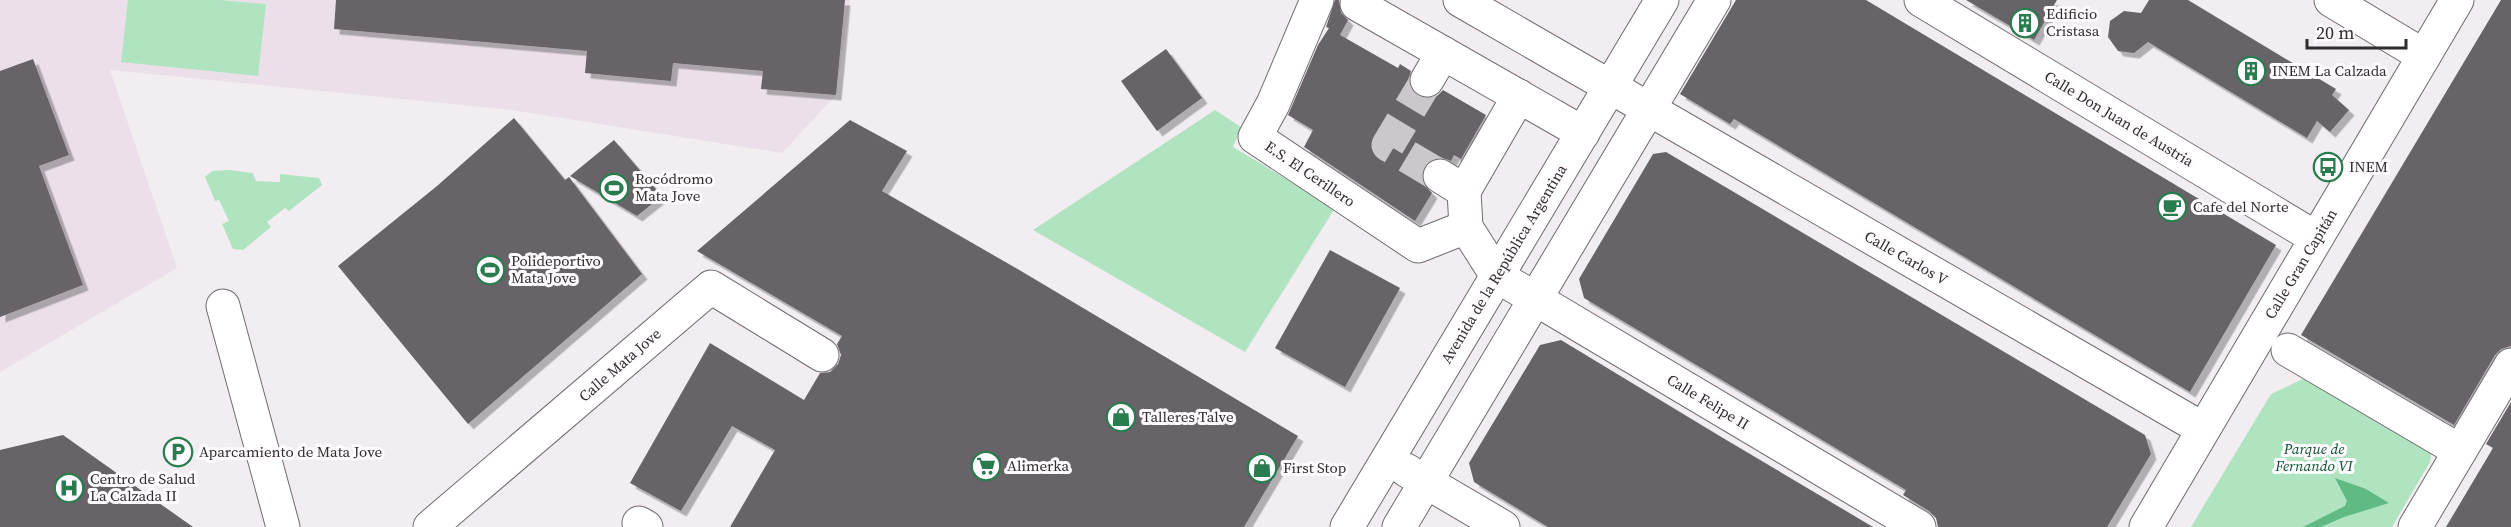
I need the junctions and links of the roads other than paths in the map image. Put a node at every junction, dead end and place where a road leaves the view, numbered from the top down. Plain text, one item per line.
1 (1317, 0) edge
2 (1460, 0) edge
3 (1662, 0) edge
4 (1714, 0) edge
5 (1921, 0) edge
6 (2331, 0) edge
7 (2457, 0) edge
8 (1357, 4) dead end
9 (2424, 56) junction
10 (1610, 87) junction
11 (1519, 96) junction
12 (1649, 109) junction
13 (1583, 133) junction
14 (1466, 227) junction
15 (2316, 238) junction
16 (1497, 276) junction
17 (1535, 299) junction
18 (223, 306) dead end
19 (2288, 350) dead end
20 (822, 355) dead end
21 (2511, 365) edge
22 (2204, 429) junction
23 (2460, 451) junction
24 (1387, 459) junction
25 (1426, 481) junction
26 (283, 527) edge
27 (430, 527) edge
28 (1347, 527) edge
29 (1399, 527) edge
30 (1503, 527) edge
31 (1919, 527) edge
32 (2146, 527) edge
33 (2415, 527) edge

1 - 14 street, E.S. El Cerillero
2 - 10 street, Calle Carlos V
3 - 10 street, Avenida de la República Argentina
4 - 12 street
5 - 15 street, Calle Don Juan de Austria
6 - 9 street
7 - 9 street, Calle Gran Capitán
8 - 11 street
9 - 15 street, Calle Gran Capitán
10 - 12 street, Calle Carlos V
10 - 13 street, Avenida de la República Argentina
11 - 13 street
11 - 14 street
12 - 17 street
12 - 22 street, Calle Carlos V
13 - 16 street, Avenida de la República Argentina
14 - 16 street
15 - 22 street, Calle Gran Capitán
16 - 17 street, Calle Felipe II
16 - 24 street, Avenida de la República Argentina
17 - 25 street
17 - 31 street, Calle Felipe II
18 - 26 street
19 - 23 street
20 - 27 street, Calle Mata Jove
21 - 23 street
22 - 32 street, Calle Gran Capitán
23 - 33 street
24 - 25 street
24 - 28 street, Avenida de la República Argentina
25 - 29 street
25 - 30 street

